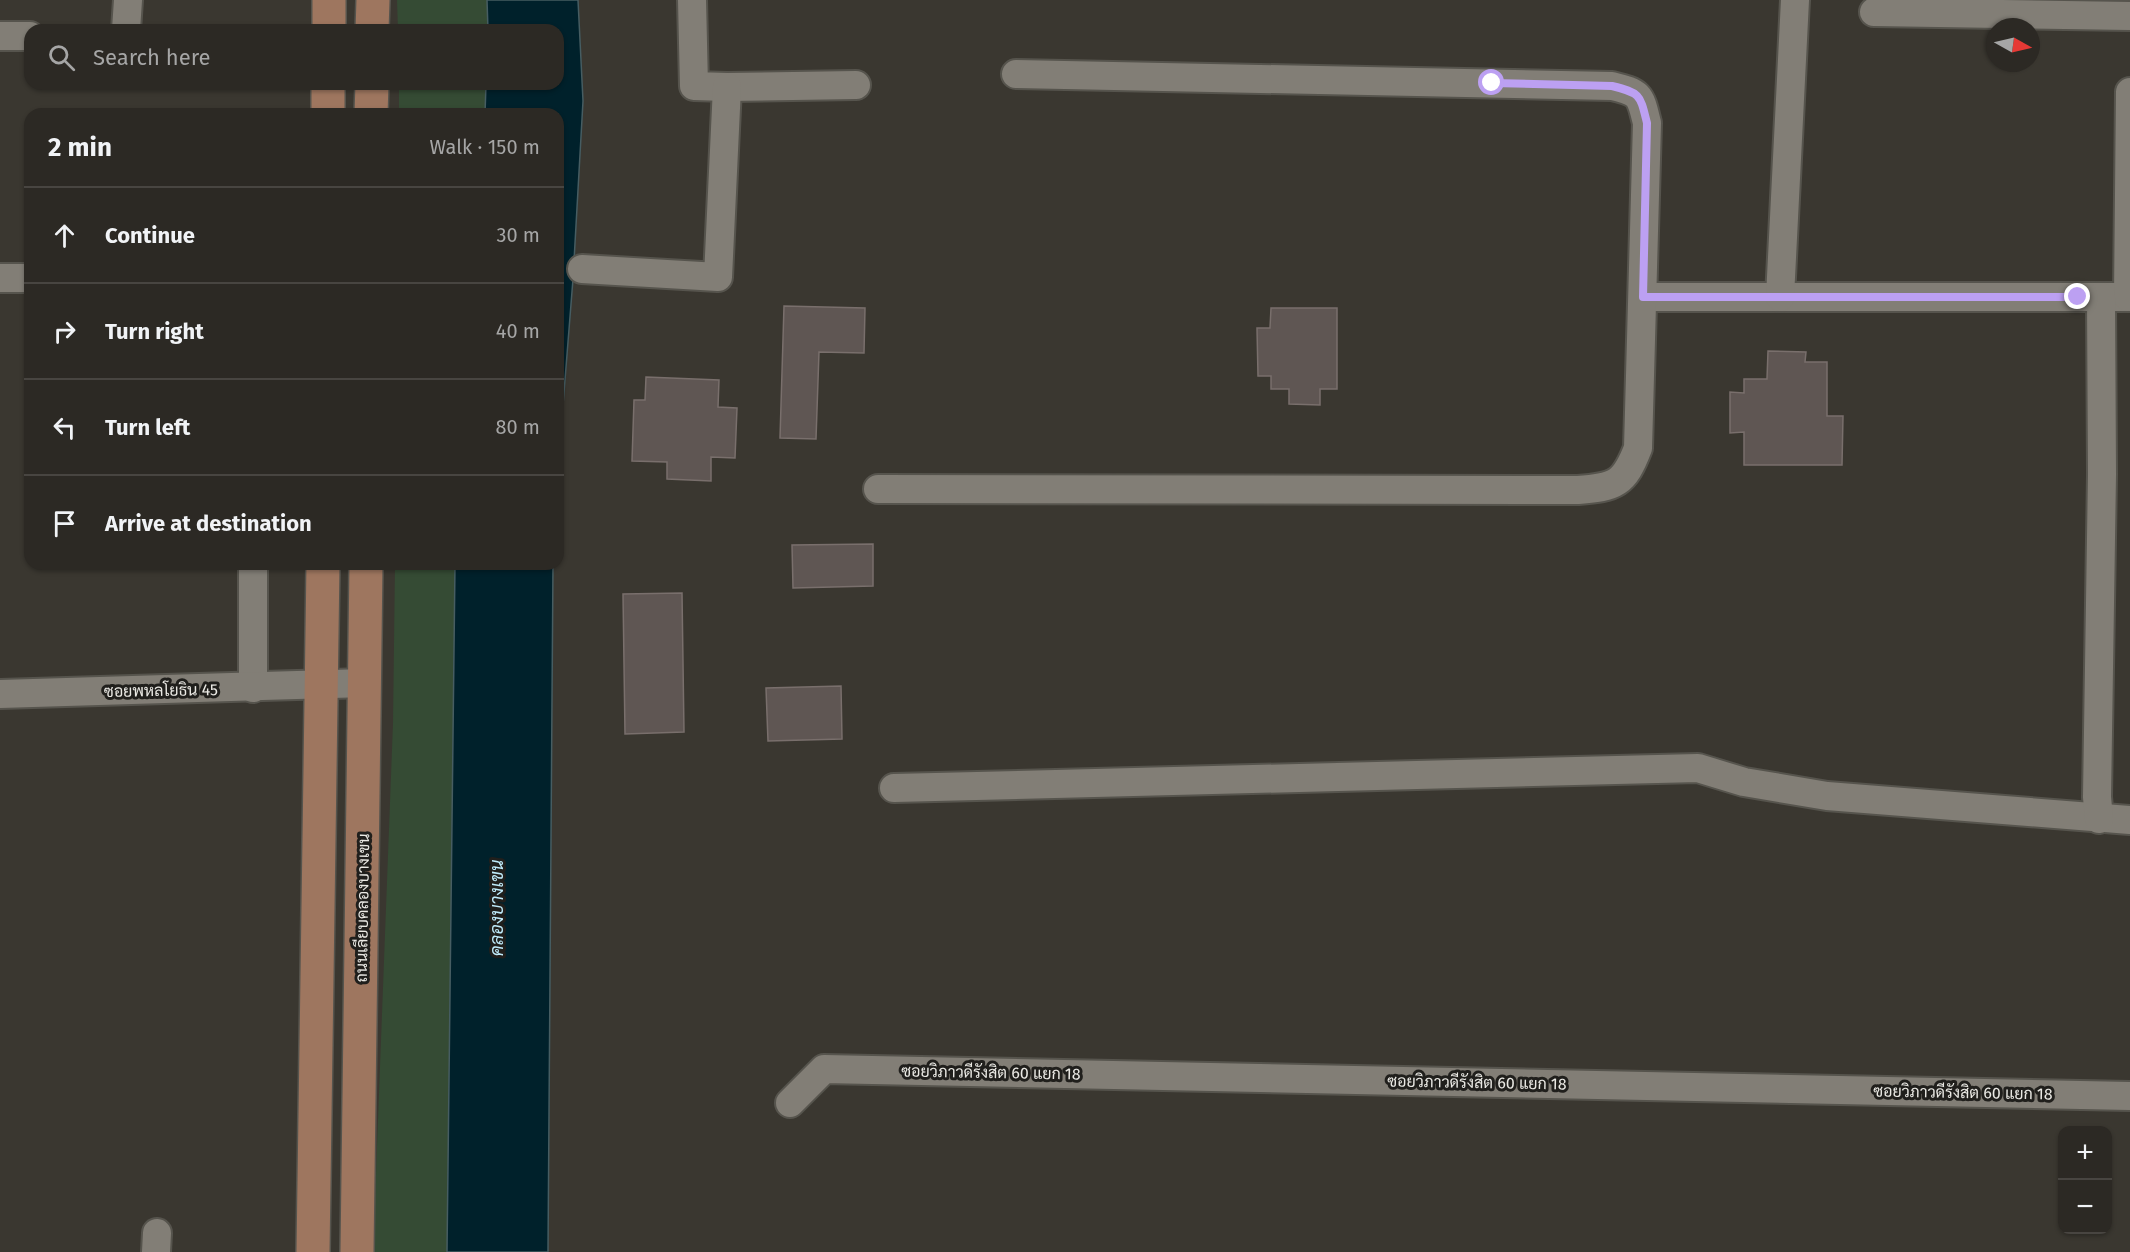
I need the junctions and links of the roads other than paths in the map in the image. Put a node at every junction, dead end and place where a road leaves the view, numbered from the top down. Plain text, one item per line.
1 (128, 0) edge
2 (329, 0) edge
3 (373, 0) edge
4 (692, 0) edge
5 (1795, 0) edge
6 (1874, 12) dead end
7 (2130, 16) edge
8 (126, 24) edge
9 (329, 24) edge
10 (372, 24) edge
11 (0, 36) edge
12 (24, 36) edge
13 (1016, 74) dead end
14 (856, 85) dead end
15 (727, 87) junction
16 (328, 90) edge
17 (372, 90) edge
18 (2130, 92) edge
19 (328, 108) edge
20 (371, 108) edge
21 (582, 269) dead end
22 (0, 278) edge
23 (24, 278) edge
24 (1643, 297) junction
25 (1780, 297) junction
26 (2120, 297) edge
27 (878, 489) dead end
28 (252, 570) edge
29 (323, 570) edge
30 (366, 570) edge
31 (366, 683) junction
32 (321, 684) junction
33 (253, 688) junction
34 (0, 693) edge
35 (894, 788) dead end
36 (2099, 819) junction
37 (2130, 820) edge
38 (2130, 1096) edge
39 (790, 1103) dead end
40 (313, 1252) edge
41 (357, 1252) edge

1 - 8 street
2 - 9 main road
3 - 10 main road
4 - 15 street
5 - 25 street
6 - 7 street
11 - 12 street
13 - 24 street
14 - 15 street
15 - 21 street
16 - 19 main road
17 - 20 main road
18 - 26 street
22 - 23 street
24 - 25 street
24 - 27 street
25 - 26 street
26 - 36 street
28 - 33 street
29 - 32 main road
30 - 31 main road, ถนนเลียบคลองบางเขน
31 - 32 street, ซอยพหลโยธิน 45
31 - 41 main road, ถนนเลียบคลองบางเขน
32 - 33 street, ซอยพหลโยธิน 45
32 - 40 main road
33 - 34 street, ซอยพหลโยธิน 45
35 - 36 street
36 - 37 street
38 - 39 street, ซอยวิภาวดีรังสิต 60 แยก 18

